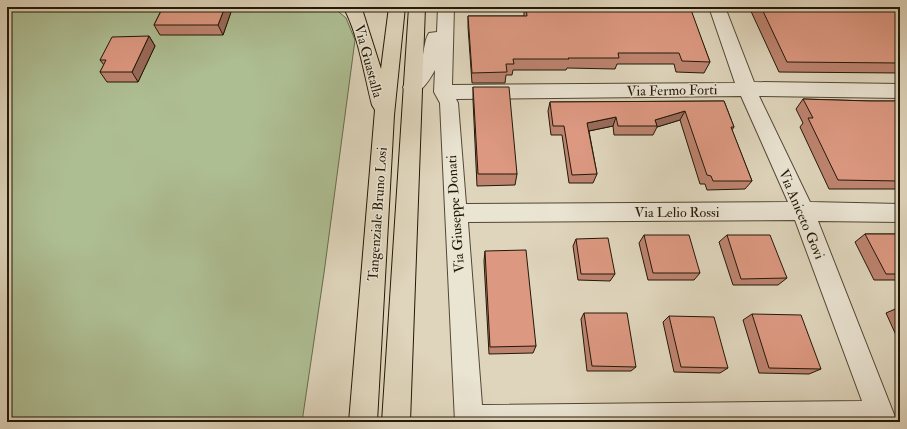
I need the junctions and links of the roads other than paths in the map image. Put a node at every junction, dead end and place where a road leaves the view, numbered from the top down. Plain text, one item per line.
1 (351, 7) edge
2 (397, 7) edge
3 (417, 7) edge
4 (445, 7) edge
5 (717, 7) edge
6 (412, 87) junction
7 (747, 89) junction
8 (900, 91) edge
9 (443, 92) junction
10 (384, 115) junction
11 (803, 211) junction
12 (455, 213) junction
13 (900, 213) edge
14 (882, 418) edge
15 (469, 420) edge
16 (363, 422) edge
17 (396, 422) edge

1 - 10 main road, Via Guastalla
2 - 10 main road, Tangenziale Bruno Losi
3 - 6 main road, Tangenziale Bruno Losi
4 - 6 street
4 - 9 street, Via Giuseppe Donati
5 - 7 street, Via Aniceto Govi
6 - 17 main road, Tangenziale Bruno Losi
7 - 8 street, Via Fermo Forti
7 - 9 street, Via Fermo Forti
7 - 11 street, Via Aniceto Govi
9 - 12 street, Via Giuseppe Donati
10 - 16 main road, Tangenziale Bruno Losi
11 - 12 street, Via Lelio Rossi
11 - 13 street, Via Lelio Rossi
11 - 14 street, Via Aniceto Govi
12 - 15 street, Via Giuseppe Donati
14 - 15 street

